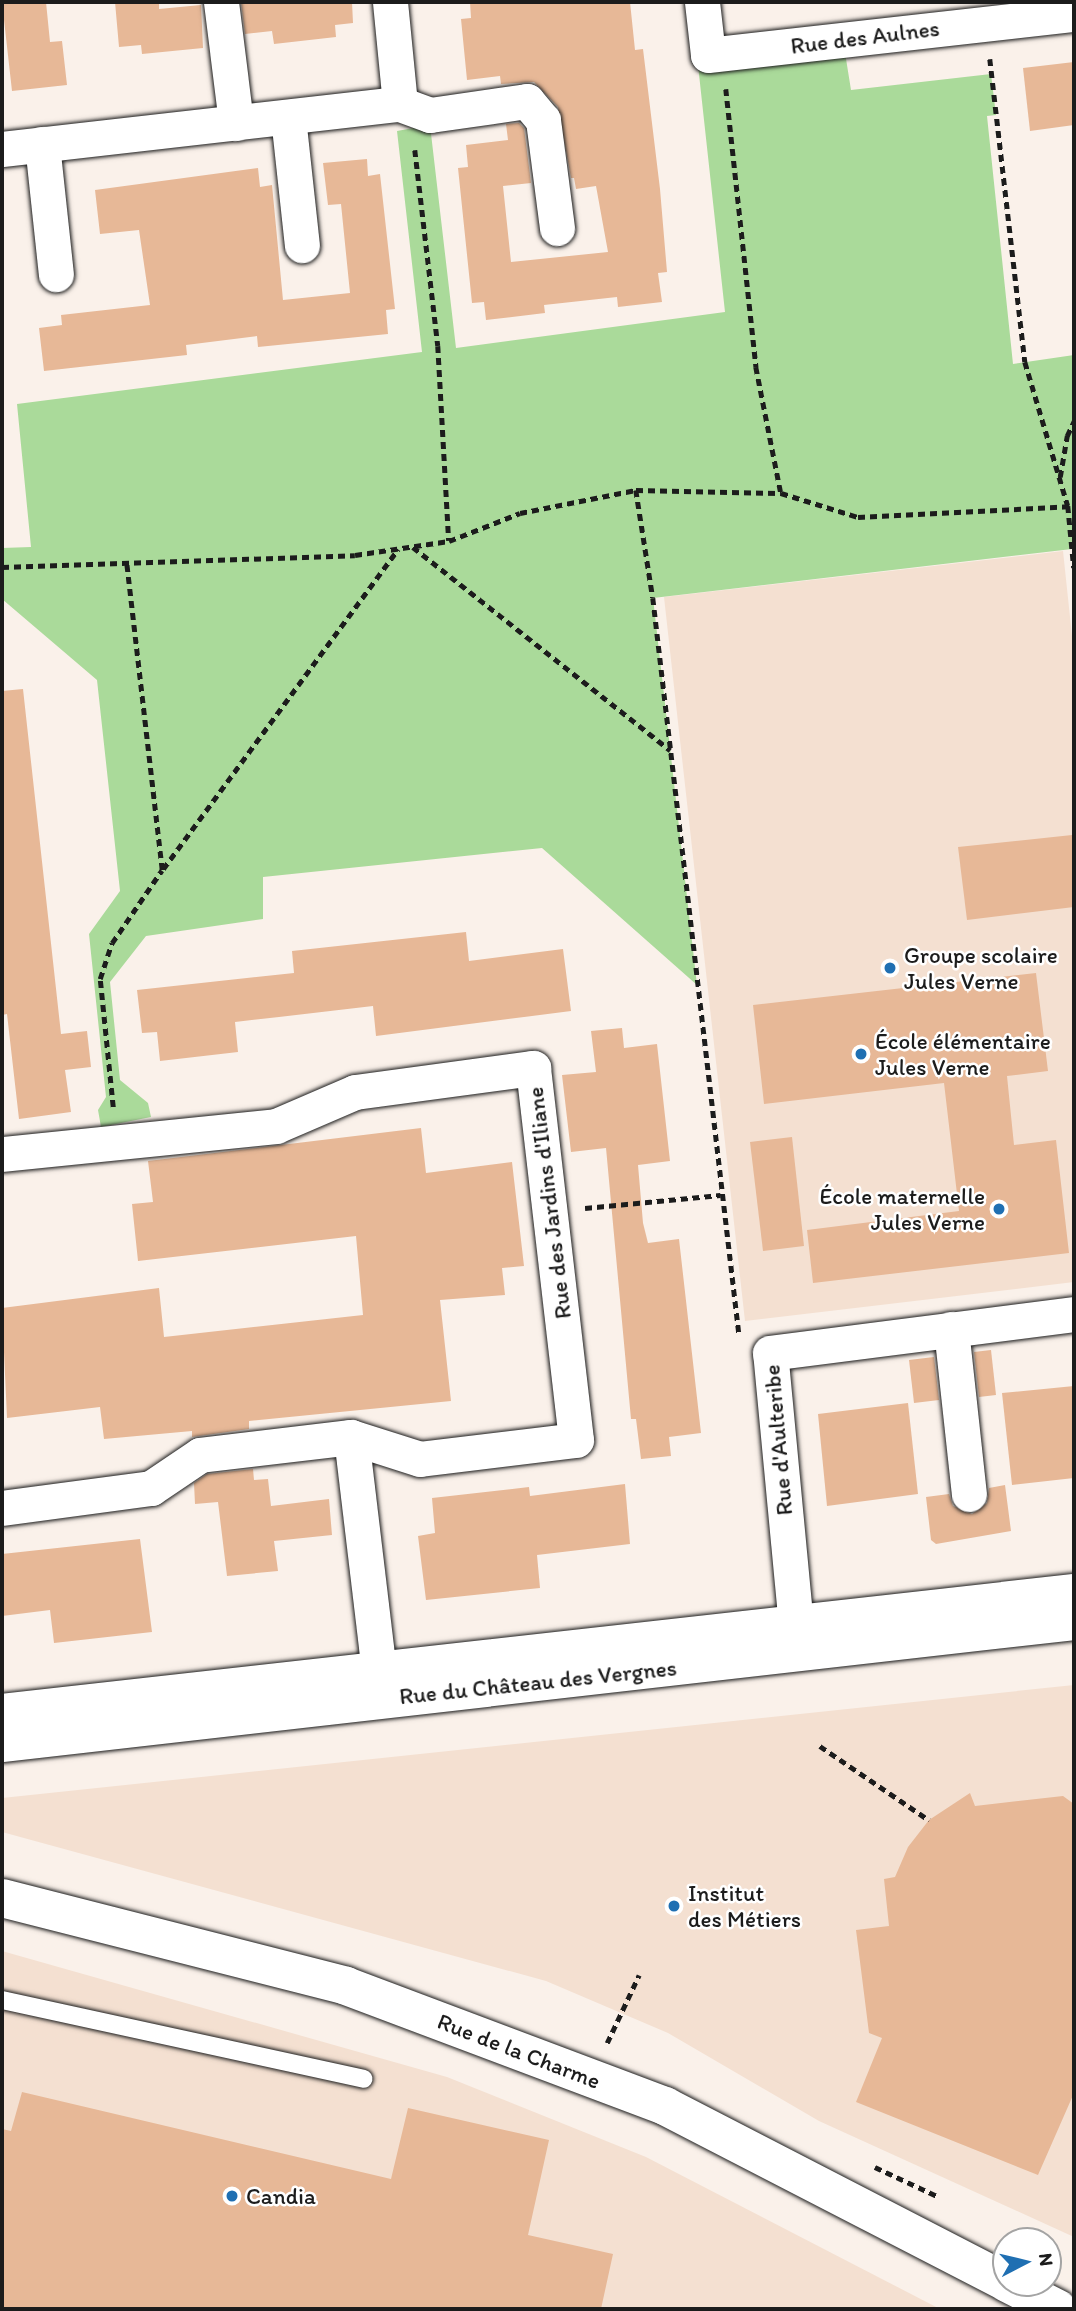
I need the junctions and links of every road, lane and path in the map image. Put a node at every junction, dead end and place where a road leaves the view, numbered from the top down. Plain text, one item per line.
1 (221, 2) edge
2 (390, 2) edge
3 (702, 2) edge
4 (1074, 14) edge
5 (986, 23) junction
6 (722, 54) junction
7 (405, 106) junction
8 (288, 117) junction
9 (236, 123) junction
10 (41, 144) junction
11 (2, 149) edge
12 (557, 228) dead end
13 (302, 245) dead end
14 (56, 274) dead end
15 (1074, 421) edge
16 (1060, 481) junction
17 (636, 490) junction
18 (781, 493) junction
19 (1068, 506) junction
20 (1074, 506) edge
21 (449, 541) junction
22 (412, 546) junction
23 (398, 549) junction
24 (126, 561) junction
25 (2, 567) edge
26 (1074, 568) edge
27 (670, 750) junction
28 (162, 870) junction
29 (117, 1142) junction
30 (2, 1154) edge
31 (720, 1195) junction
32 (550, 1212) junction
33 (1074, 1314) edge
34 (951, 1329) junction
35 (769, 1353) junction
36 (351, 1437) junction
37 (969, 1494) dead end
38 (2, 1508) edge
39 (1074, 1593) edge
40 (1074, 1621) edge
41 (796, 1626) junction
42 (380, 1686) junction
43 (2, 1713) edge
44 (2, 1744) edge
45 (820, 1746) dead end
46 (929, 1820) dead end
47 (2, 1898) edge
48 (639, 1975) dead end
49 (2, 2000) edge
50 (602, 2053) dead end
51 (363, 2079) dead end
52 (992, 2275) edge
53 (1034, 2297) edge
54 (1058, 2309) edge

1 - 9 street
2 - 7 street
3 - 6 street
4 - 5 street, Rue des Aulnes
5 - 6 street, Rue des Aulnes
5 - 16 path
6 - 18 path
7 - 8 street
7 - 12 street
7 - 21 path
8 - 9 street
8 - 13 street
9 - 10 street
10 - 11 street
10 - 14 street
15 - 16 path
16 - 19 path
17 - 18 path
17 - 21 path
17 - 27 path
18 - 19 path
19 - 20 path
19 - 26 path
21 - 22 path
22 - 23 path
22 - 27 path
23 - 24 path
23 - 28 path
24 - 25 path
24 - 28 path
27 - 31 path
28 - 29 path
29 - 30 street, Rue des Jardins d'Iliane
29 - 32 street, Rue des Jardins d'Iliane
31 - 32 path
31 - 35 path
32 - 36 street, Rue des Jardins d'Iliane
33 - 34 street, Rue d'Aulteribe
34 - 35 street, Rue d'Aulteribe
34 - 37 street
35 - 41 street, Rue d'Aulteribe
36 - 38 street, Rue des Jardins d'Iliane
36 - 42 street
39 - 41 main road, Rue du Château des Vergnes
40 - 42 main road, Rue du Château des Vergnes
41 - 42 main road, Rue du Château des Vergnes
42 - 43 main road, Rue du Château des Vergnes
42 - 44 main road, Rue du Château des Vergnes
45 - 46 path
47 - 52 main road, Rue de la Charme
48 - 50 path
49 - 51 lane
53 - 54 main road, Rue de la Charme

